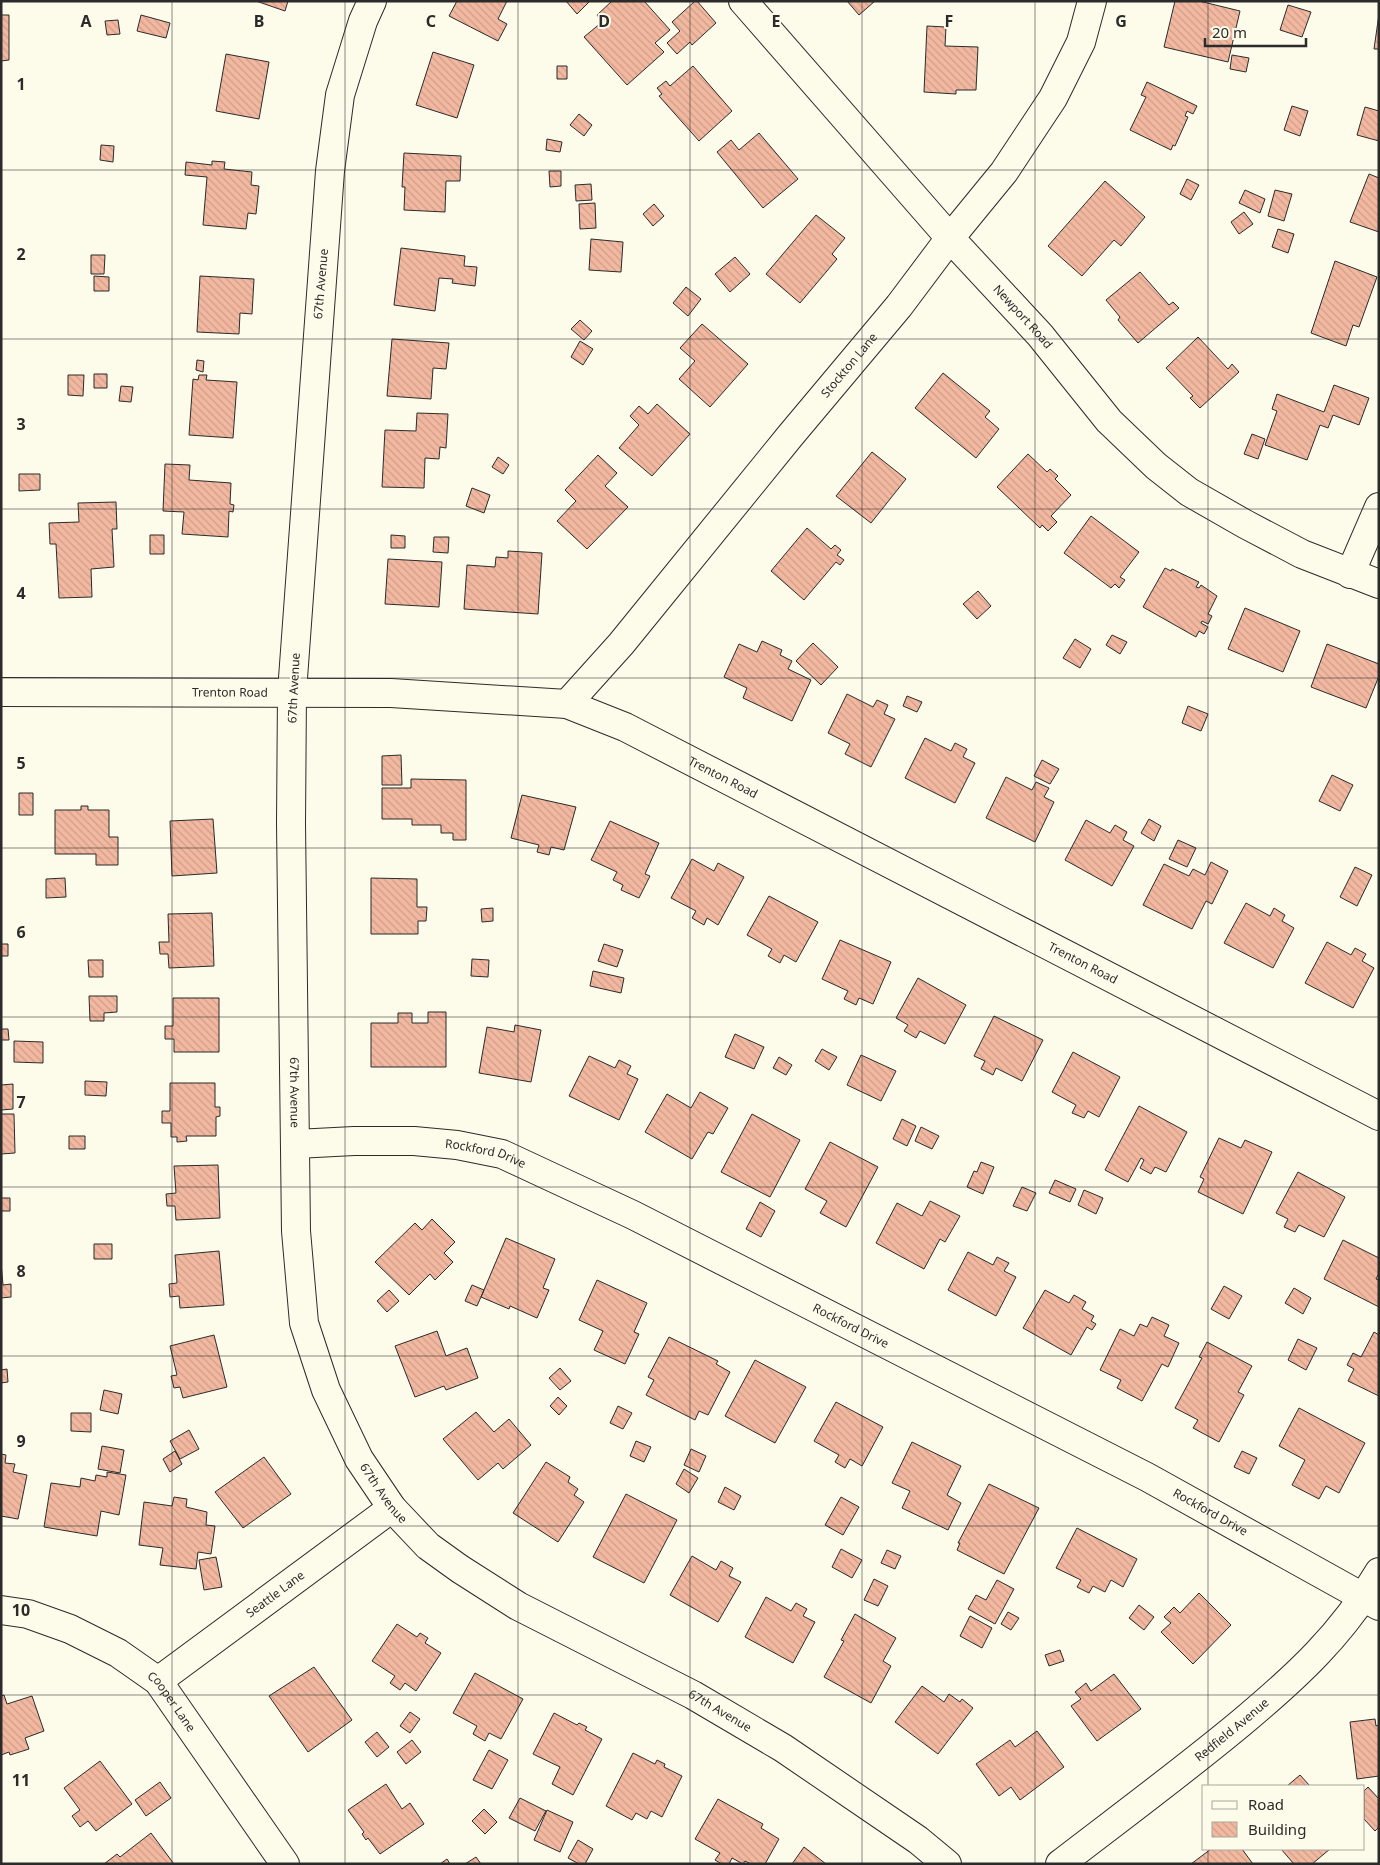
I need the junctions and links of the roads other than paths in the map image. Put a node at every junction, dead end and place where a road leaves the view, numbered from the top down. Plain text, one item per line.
1 (372, 1) edge
2 (743, 1) edge
3 (1092, 1) edge
4 (950, 238) junction
5 (1379, 506) edge
6 (1350, 574) junction
7 (1379, 584) edge
8 (1, 692) edge
9 (292, 692) junction
10 (567, 704) junction
11 (1379, 1116) edge
12 (296, 1144) junction
13 (392, 1508) junction
14 (1379, 1572) edge
15 (1371, 1601) edge
16 (1, 1610) edge
17 (158, 1680) junction
18 (285, 1864) edge
19 (946, 1864) edge
20 (1060, 1864) edge

1 - 9 street, 67th Avenue
2 - 4 street, Newport Road
3 - 4 street, Stockton Lane
4 - 6 street, Newport Road
4 - 10 street, Stockton Lane
5 - 6 street
6 - 7 street, Newport Road
8 - 9 street, Trenton Road
9 - 10 street, Trenton Road
9 - 12 street, 67th Avenue
10 - 11 street, Trenton Road
12 - 13 street, 67th Avenue
12 - 15 street, Rockford Drive
13 - 17 street, Seattle Lane
13 - 19 street, 67th Avenue
14 - 15 street, Redfield Avenue
15 - 20 street, Redfield Avenue
16 - 17 street, Cooper Lane
17 - 18 street, Cooper Lane

